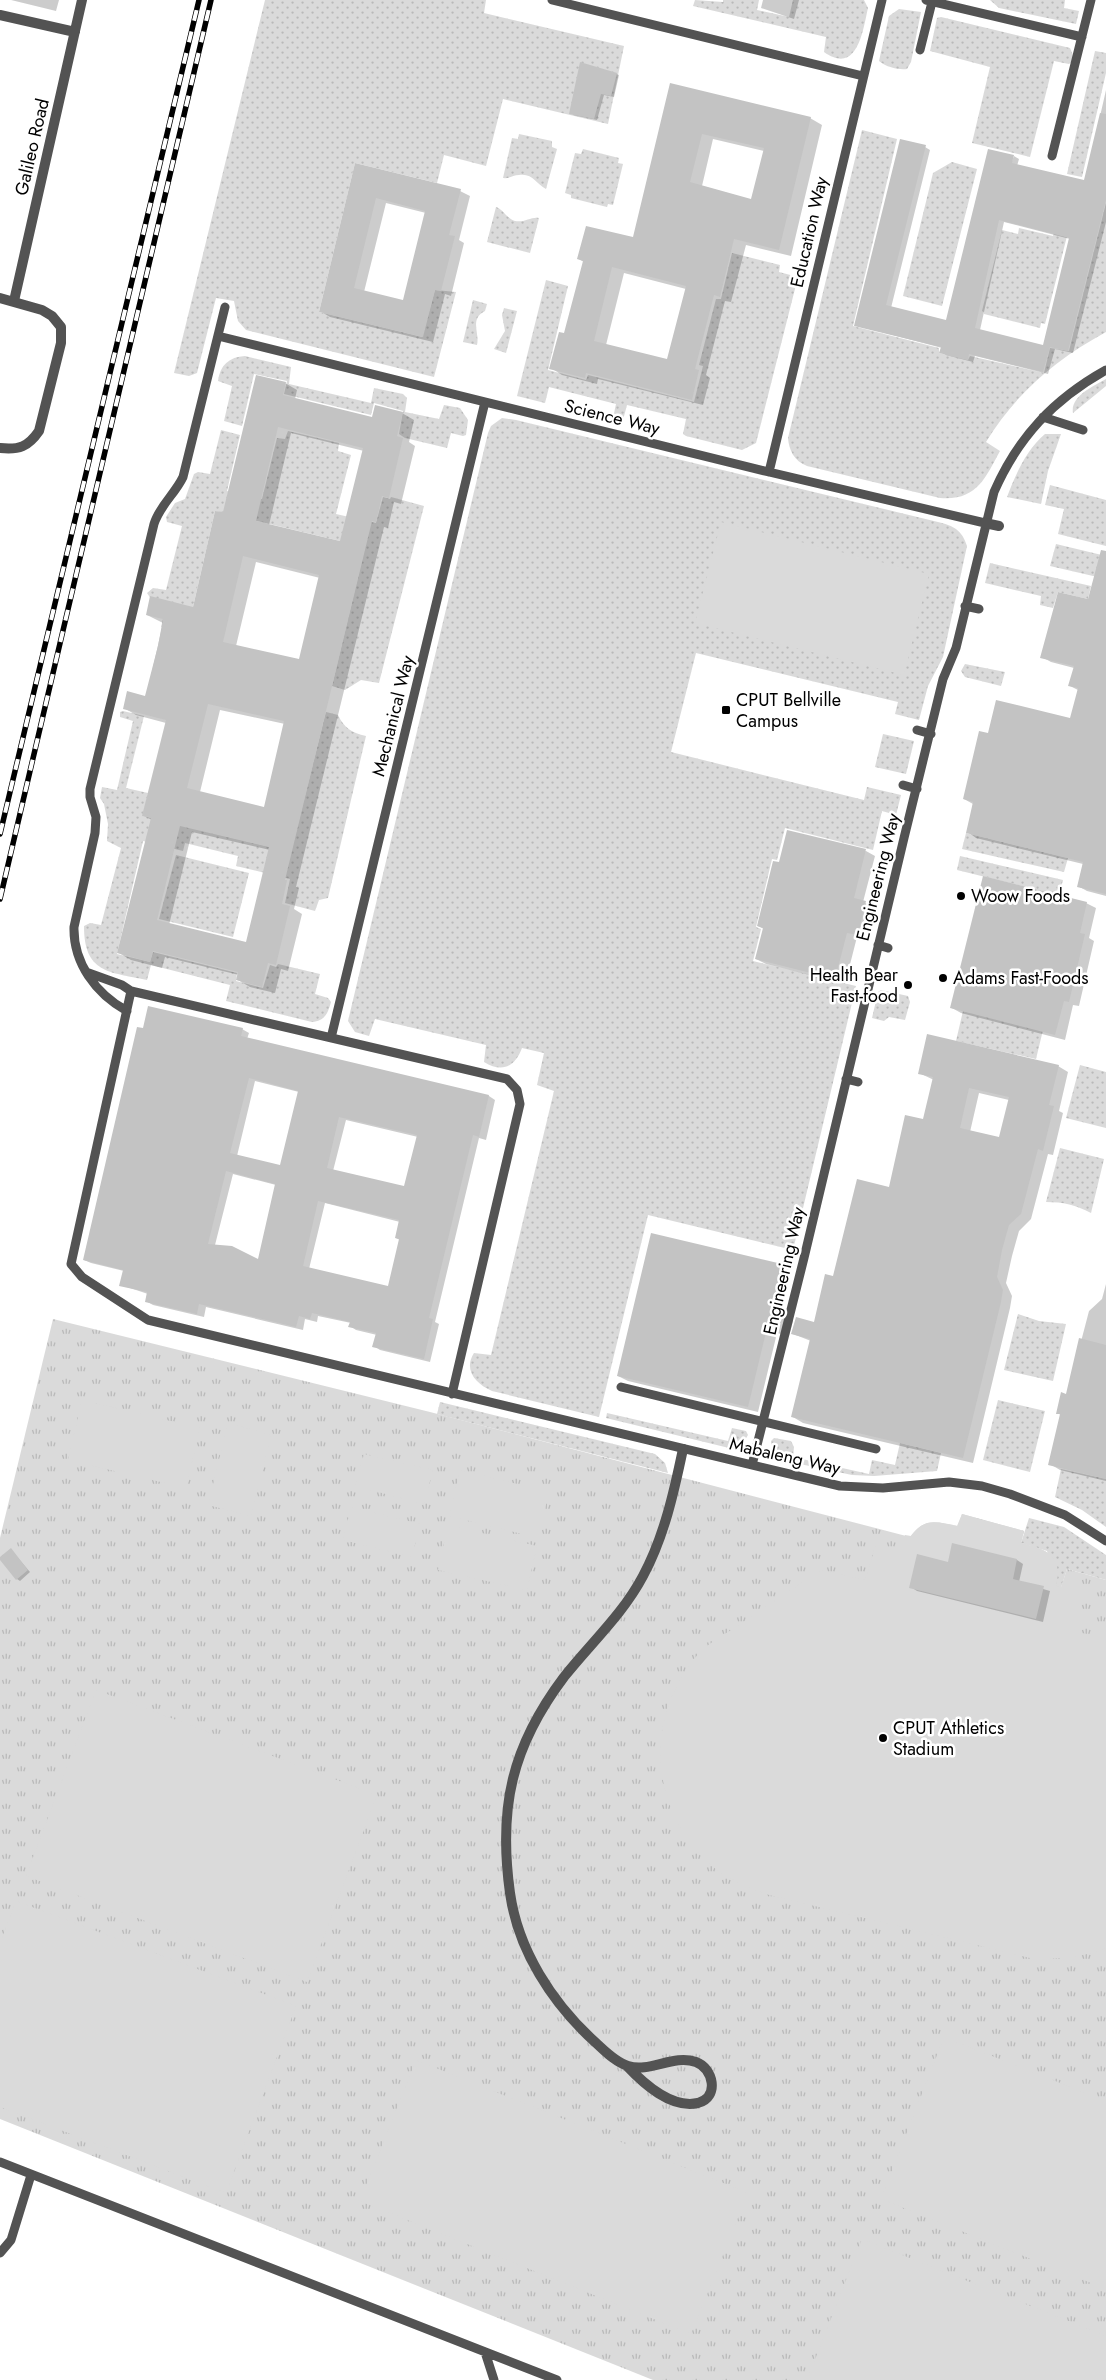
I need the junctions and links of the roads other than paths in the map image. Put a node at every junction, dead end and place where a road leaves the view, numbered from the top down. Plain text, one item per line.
1 (82, 0) edge
2 (552, 0) edge
3 (882, 0) edge
4 (1091, 0) edge
5 (929, 1) edge
6 (0, 15) edge
7 (75, 32) junction
8 (1082, 37) junction
9 (920, 50) dead end
10 (862, 76) junction
11 (859, 92) junction
12 (869, 94) dead end
13 (1052, 156) dead end
14 (0, 298) edge
15 (14, 301) junction
16 (225, 307) dead end
17 (218, 336) junction
18 (1106, 370) edge
19 (485, 402) junction
20 (1043, 417) junction
21 (1084, 430) dead end
22 (0, 448) edge
23 (769, 472) junction
24 (985, 523) junction
25 (999, 526) dead end
26 (965, 606) junction
27 (979, 609) dead end
28 (917, 730) dead end
29 (930, 734) junction
30 (903, 786) dead end
31 (917, 789) junction
32 (878, 945) junction
33 (888, 948) dead end
34 (86, 972) junction
35 (131, 991) junction
36 (127, 1011) junction
37 (331, 1038) junction
38 (846, 1079) junction
39 (858, 1082) dead end
40 (621, 1387) dead end
41 (452, 1394) junction
42 (764, 1422) junction
43 (683, 1449) junction
44 (876, 1449) dead end
45 (752, 1466) junction
46 (1106, 1541) edge
47 (628, 2066) junction
48 (0, 2162) edge
49 (32, 2175) junction
50 (0, 2253) edge
51 (486, 2352) junction
52 (551, 2379) edge
53 (494, 2380) edge

1 - 7 street, Galileo Road
2 - 10 lane
3 - 10 lane, Education Way
4 - 8 lane
5 - 8 lane
5 - 9 lane
6 - 7 street
7 - 15 street, Galileo Road
8 - 13 lane
10 - 11 lane, Education Way
11 - 12 lane
11 - 23 lane, Education Way
14 - 15 street
15 - 22 street
16 - 17 lane
17 - 19 lane, Science Way
17 - 34 lane
18 - 20 lane, Engineering Way
19 - 23 lane, Science Way
19 - 37 lane, Mechanical Way
20 - 21 lane
20 - 24 lane, Engineering Way
23 - 24 lane, Science Way
24 - 25 street, Science Way
24 - 26 lane, Engineering Way
26 - 27 lane
26 - 29 lane, Engineering Way
28 - 29 lane
29 - 31 lane, Engineering Way
30 - 31 lane
31 - 32 lane, Engineering Way
32 - 33 lane
32 - 38 lane, Engineering Way
34 - 35 lane
34 - 36 lane
35 - 36 lane, Mabaleng Way
35 - 37 lane
36 - 41 lane, Mabaleng Way
37 - 41 lane
38 - 39 lane
38 - 42 lane, Engineering Way
40 - 42 lane
41 - 43 lane, Mabaleng Way
42 - 44 lane
42 - 45 lane, Engineering Way
43 - 45 lane, Mabaleng Way
43 - 47 street
45 - 46 lane, Mabaleng Way
47 - 47 street
48 - 49 lane
49 - 50 lane
49 - 51 lane
51 - 52 lane
51 - 53 lane

